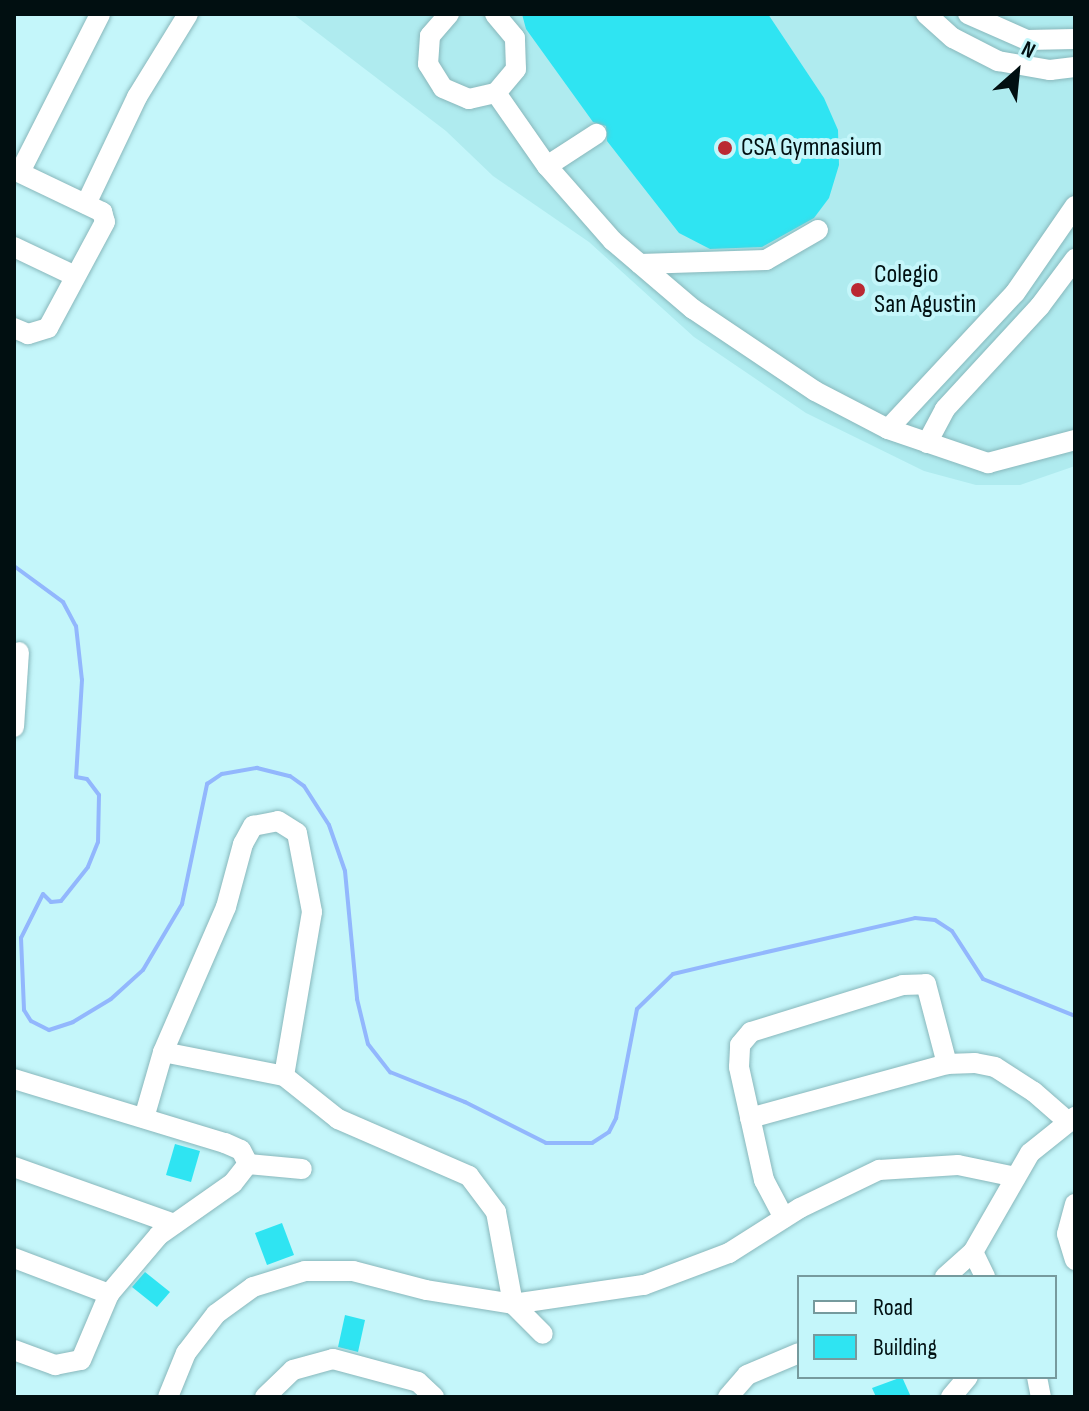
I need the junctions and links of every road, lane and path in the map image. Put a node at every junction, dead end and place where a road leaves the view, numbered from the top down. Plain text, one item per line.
1 (100, 14) edge
2 (188, 14) edge
3 (449, 14) edge
4 (926, 14) edge
5 (968, 14) edge
6 (503, 17) edge
7 (1075, 39) edge
8 (1075, 67) edge
9 (496, 93) junction
10 (596, 134) dead end
11 (547, 166) junction
12 (17, 171) edge
13 (86, 204) junction
14 (1075, 206) edge
15 (818, 230) dead end
16 (14, 247) edge
17 (1075, 259) edge
18 (640, 264) junction
19 (73, 275) junction
20 (14, 328) edge
21 (888, 429) junction
22 (1075, 440) edge
23 (927, 443) junction
24 (19, 652) dead end
25 (14, 724) edge
26 (163, 1052) junction
27 (947, 1064) junction
28 (284, 1076) junction
29 (14, 1079) edge
30 (144, 1118) junction
31 (750, 1118) junction
32 (1070, 1118) edge
33 (248, 1164) junction
34 (14, 1167) edge
35 (302, 1169) dead end
36 (1016, 1177) junction
37 (1075, 1204) edge
38 (784, 1218) junction
39 (174, 1224) junction
40 (973, 1252) junction
41 (14, 1258) edge
42 (1075, 1260) edge
43 (947, 1275) edge
44 (984, 1275) edge
45 (109, 1294) junction
46 (513, 1304) junction
47 (543, 1334) dead end
48 (14, 1350) edge
49 (797, 1354) edge
50 (966, 1379) edge
51 (168, 1397) edge
52 (265, 1397) edge
53 (434, 1397) edge
54 (728, 1397) edge
55 (951, 1397) edge

1 - 12 street
2 - 13 street
3 - 9 street
4 - 8 street
5 - 7 street
6 - 9 street
9 - 11 street
10 - 11 street
11 - 18 street
12 - 13 street
13 - 19 street
14 - 21 street
15 - 18 street
16 - 19 street
17 - 23 street
18 - 21 street
19 - 20 street
21 - 23 street
22 - 23 street
24 - 25 street
26 - 28 street
26 - 28 street
26 - 30 street
27 - 31 street
27 - 31 street
27 - 32 street
28 - 46 street
29 - 30 street
30 - 33 street
31 - 38 street
32 - 36 street
33 - 35 street
33 - 39 street
34 - 39 street
36 - 38 street
36 - 40 street
37 - 42 street
38 - 46 street
39 - 45 street
40 - 43 street
40 - 44 street
41 - 45 street
45 - 48 street
46 - 47 street
46 - 51 street
49 - 54 street
50 - 55 street
52 - 53 street

